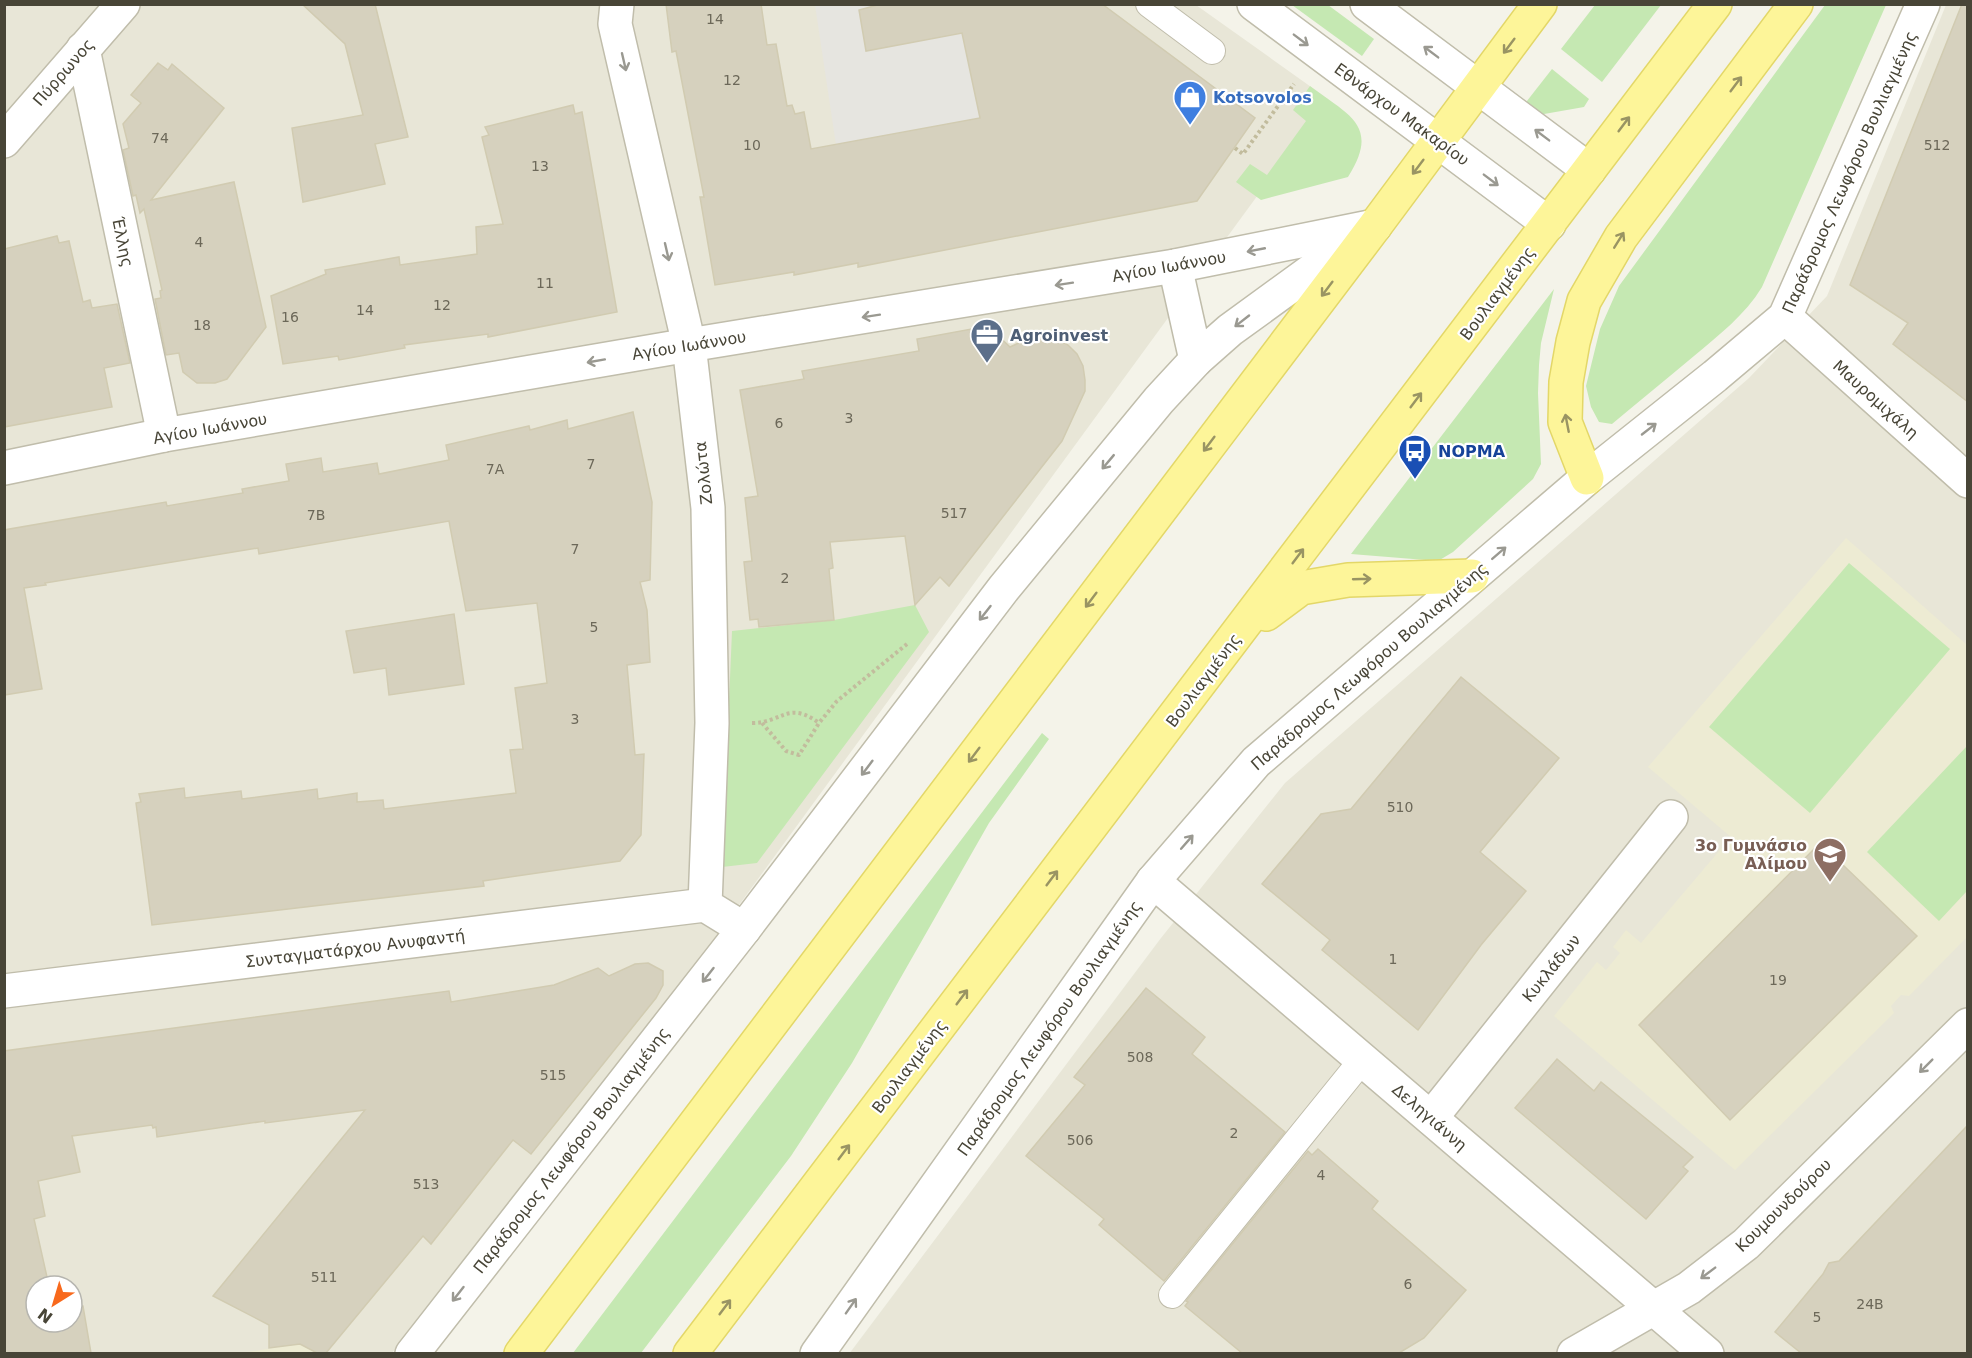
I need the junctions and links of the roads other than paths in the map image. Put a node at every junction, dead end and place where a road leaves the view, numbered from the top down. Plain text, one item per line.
1 (123, 4) edge
2 (617, 4) edge
3 (1149, 4) edge
4 (1254, 4) edge
5 (1367, 4) edge
6 (1540, 4) edge
7 (1715, 4) edge
8 (1797, 4) edge
9 (1923, 4) edge
10 (83, 49) junction
11 (1212, 51) dead end
12 (1478, 87) junction
13 (4, 141) edge
14 (1438, 141) junction
15 (1589, 170) junction
16 (1549, 224) junction
17 (1375, 226) junction
18 (1175, 266) junction
19 (1785, 317) junction
20 (689, 345) junction
21 (1196, 360) junction
22 (164, 435) junction
23 (4, 468) edge
24 (1587, 478) junction
25 (1968, 481) edge
26 (1472, 576) junction
27 (1236, 636) junction
28 (1671, 817) dead end
29 (1153, 881) junction
30 (705, 905) junction
31 (744, 929) junction
32 (4, 991) edge
33 (1968, 1025) edge
34 (1363, 1059) junction
35 (1431, 1118) junction
36 (1172, 1295) dead end
37 (1653, 1308) junction
38 (412, 1353) edge
39 (521, 1353) edge
40 (690, 1353) edge
41 (817, 1353) edge
42 (1574, 1353) edge
43 (1707, 1353) edge

1 - 10 street, Πύρρωνος
2 -> 20 street, Ζολώτα
3 - 11 lane
4 -> 14 street, Εθνάρχου Μακαρίου
12 -> 5 street
6 -> 12 main road
15 -> 7 main road, Βουλιαγμένης
24 -> 8 main road
9 - 19 street, Παράδρομος Λεωφόρου Βουλιαγμένης
10 - 13 street, Πύρρωνος
10 - 22 street, Έλλης
12 - 14 main road
15 -> 12 street
14 -> 16 street, Εθνάρχου Μακαρίου
14 -> 17 main road
15 - 16 main road, Βουλιαγμένης
27 -> 16 main road, Βουλιαγμένης
17 -> 18 street, Αγίου Ιωάννου
17 -> 21 street, Παράδρομος Λεωφόρου Βουλιαγμένης
17 -> 39 main road
18 -> 20 street, Αγίου Ιωάννου
18 - 21 street
24 -> 19 street, Παράδρομος Λεωφόρου Βουλιαγμένης
19 - 25 street, Μαυρομιχάλη
20 -> 22 street, Αγίου Ιωάννου
20 - 30 street, Ζολώτα
21 -> 31 street, Παράδρομος Λεωφόρου Βουλιαγμένης
22 - 23 street, Αγίου Ιωάννου
26 -> 24 street, Παράδρομος Λεωφόρου Βουλιαγμένης
27 -> 26 main road
29 -> 26 street, Παράδρομος Λεωφόρου Βουλιαγμένης
40 -> 27 main road, Βουλιαγμένης
28 - 35 street, Κυκλάδων
29 - 34 street, Δεληγιάννη
41 -> 29 street, Παράδρομος Λεωφόρου Βουλιαγμένης
30 - 31 street
30 - 32 street, Συνταγματάρχου Ανυφαντή
31 -> 38 street, Παράδρομος Λεωφόρου Βουλιαγμένης
33 -> 37 street, Κουμουνδούρου
34 - 35 street, Δεληγιάννη
34 - 36 lane
35 - 37 street, Δεληγιάννη
37 - 42 street, Κουμουνδούρου
37 - 43 street, Δεληγιάννη

